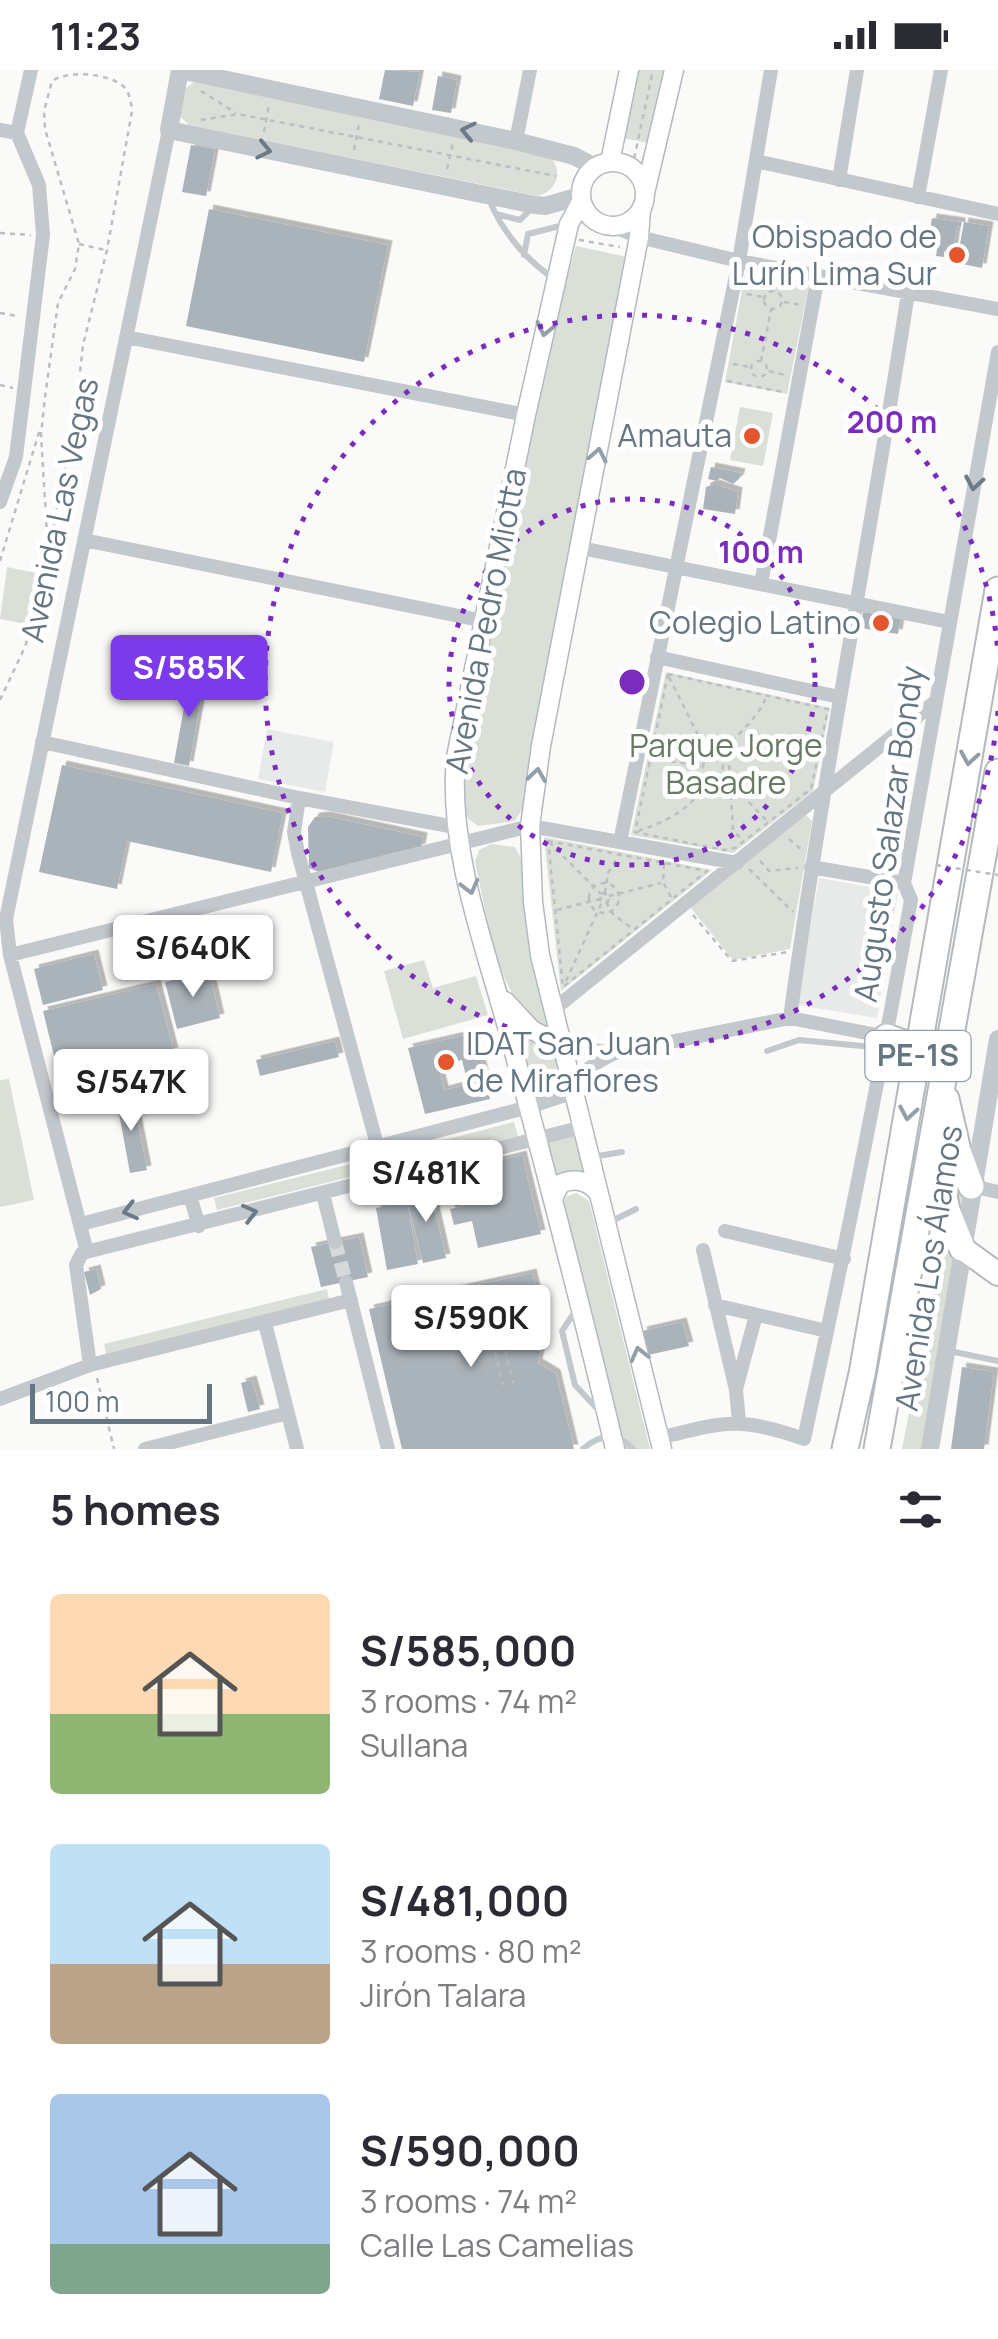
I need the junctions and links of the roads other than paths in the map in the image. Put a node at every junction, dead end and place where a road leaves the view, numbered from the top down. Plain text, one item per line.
1 (31, 70) edge
2 (530, 70) edge
3 (629, 70) edge
4 (674, 70) edge
5 (771, 70) edge
6 (857, 70) edge
7 (941, 70) edge
8 (186, 77) edge
9 (211, 77) edge
10 (0, 130) edge
11 (169, 130) junction
12 (17, 133) junction
13 (516, 141) junction
14 (756, 161) junction
15 (602, 164) junction
16 (839, 180) junction
17 (918, 197) junction
18 (581, 199) junction
19 (643, 202) junction
20 (491, 204) junction
21 (536, 205) junction
22 (998, 214) edge
23 (520, 220) junction
24 (569, 224) junction
25 (612, 226) junction
26 (528, 234) junction
27 (639, 237) junction
28 (524, 258) junction
29 (739, 262) junction
30 (818, 276) junction
31 (556, 281) junction
32 (908, 293) junction
33 (998, 309) edge
34 (126, 337) junction
35 (998, 352) edge
36 (526, 415) junction
37 (0, 502) edge
38 (84, 540) junction
39 (581, 548) junction
40 (677, 568) junction
41 (760, 584) junction
42 (998, 590) edge
43 (857, 604) junction
44 (484, 621) junction
45 (949, 622) junction
46 (657, 657) junction
47 (839, 697) junction
48 (935, 702) junction
49 (42, 742) junction
50 (998, 772) edge
51 (822, 791) junction
52 (299, 798) junction
53 (530, 826) junction
54 (457, 836) junction
55 (620, 848) junction
56 (737, 863) junction
57 (811, 867) junction
58 (306, 883) junction
59 (904, 883) junction
60 (10, 955) junction
61 (498, 993) junction
62 (553, 1010) junction
63 (790, 1018) junction
64 (998, 1038) edge
65 (885, 1043) junction
66 (562, 1044) junction
67 (767, 1051) dead end
68 (615, 1053) junction
69 (916, 1063) junction
70 (943, 1084) junction
71 (574, 1092) junction
72 (529, 1107) junction
73 (583, 1126) junction
74 (538, 1139) junction
75 (933, 1146) junction
76 (376, 1147) junction
77 (622, 1152) dead end
78 (590, 1158) junction
79 (386, 1178) junction
80 (971, 1186) junction
81 (998, 1192) edge
82 (323, 1194) junction
83 (600, 1195) junction
84 (190, 1196) junction
85 (552, 1199) junction
86 (636, 1209) dead end
87 (607, 1223) junction
88 (81, 1224) junction
89 (200, 1226) junction
90 (725, 1231) dead end
91 (335, 1242) tunnel mouth
92 (962, 1248) junction
93 (703, 1250) dead end
94 (87, 1252) junction
95 (844, 1259) junction
96 (998, 1274) edge
97 (346, 1282) tunnel mouth
98 (351, 1300) junction
99 (715, 1306) junction
100 (756, 1315) junction
101 (264, 1323) junction
102 (827, 1331) junction
103 (945, 1350) junction
104 (998, 1362) edge
105 (90, 1365) junction
106 (736, 1390) junction
107 (0, 1399) edge
108 (288, 1413) junction
109 (739, 1422) junction
110 (612, 1435) edge
111 (205, 1442) edge
112 (661, 1443) edge
113 (145, 1449) edge
114 (297, 1449) edge
115 (388, 1449) edge
116 (583, 1449) edge
117 (633, 1449) edge
118 (845, 1449) edge
119 (877, 1449) edge
120 (930, 1449) edge

1 - 12 street
2 - 13 street
3 - 15 main road
4 - 19 main road
5 - 14 street
6 - 16 street
7 - 17 street
8 - 9 street
8 - 11 street, Avenida Las Vegas
13 -> 9 street
10 - 12 street
11 -> 20 street
11 - 34 street, Avenida Las Vegas
12 - 37 street
13 - 15 street
14 - 16 street
14 - 29 street
15 - 18 main road
15 - 19 main road
16 - 17 street
17 - 22 street
18 - 21 street
18 - 24 main road, Avenida Pedro Miotta
18 - 25 main road
19 - 25 main road
19 - 27 main road
20 - 21 street
20 - 23 lane
20 - 28 lane
21 - 23 lane
23 - 26 lane
24 - 26 lane
24 - 31 main road, Avenida Pedro Miotta
25 - 27 street
26 - 28 lane
27 - 29 street
39 -> 27 main road
28 - 31 lane
29 - 30 street
29 - 40 street
30 - 32 street
30 - 41 street
31 -> 36 main road, Avenida Pedro Miotta
32 - 33 street
32 - 43 street
34 - 36 street
34 - 38 street, Avenida Las Vegas
35 -> 45 street, Augusto Salazar Bondy
36 - 44 main road, Avenida Pedro Miotta
38 - 44 street
38 - 49 street, Avenida Las Vegas
39 - 40 street
53 -> 39 main road
40 - 41 street
40 - 46 street
41 - 43 street
42 -> 69 highway, PE-1S
43 - 45 street
43 - 47 street
44 - 54 main road, Avenida Pedro Miotta
45 - 48 street, Augusto Salazar Bondy
46 - 47 street
46 - 55 street
47 - 51 street
48 - 51 street
48 - 59 street, Augusto Salazar Bondy
49 - 52 street
49 - 60 street, Avenida Las Vegas
50 - 70 highway, PE-1S
51 - 56 street
51 - 57 street
52 - 54 street
52 - 58 street
53 - 54 street
53 - 55 street
53 - 62 main road
54 - 58 street
54 -> 61 main road, Avenida Pedro Miotta
55 - 56 street
56 - 62 street
57 - 59 street
57 - 63 street
58 - 60 street
58 - 76 street
59 - 65 street, Augusto Salazar Bondy
60 - 88 street, Avenida Las Vegas
61 - 66 main road
61 - 72 main road, Avenida Pedro Miotta
62 - 66 main road
63 - 65 street
63 - 68 street
64 - 80 street, Avenida Los Álamos
65 - 67 lane
65 - 69 highway
65 - 95 street, Augusto Salazar Bondy
66 - 68 street
66 - 71 main road
68 - 71 street
69 -> 118 highway, PE-1S
70 - 75 highway, PE-1S
70 - 80 highway
71 - 72 street
71 - 73 main road
72 - 74 main road, Avenida Pedro Miotta
72 - 76 street
73 - 74 street
73 - 78 main road
74 - 79 street
74 - 85 main road, Avenida Pedro Miotta
75 - 92 highway
75 - 119 highway, PE-1S
76 - 79 street
76 - 84 street
77 - 78 lane
78 - 83 main road
79 - 82 street
80 - 81 street
80 - 92 street, Avenida Los Álamos
89 -> 82 street
82 - 91 street
83 - 85 main road
83 - 87 main road
84 -> 88 street
84 - 89 street
85 - 110 main road, Avenida Pedro Miotta
86 - 87 lane
112 -> 87 main road
88 - 94 street, Avenida Las Vegas
89 - 94 street
90 - 95 street
92 - 96 highway
92 - 103 street, Avenida Los Álamos
93 - 99 street
94 - 105 street
95 - 102 street, Augusto Salazar Bondy
97 - 98 street
98 - 101 street
98 - 115 street
99 - 100 street
99 - 106 street
100 - 102 street
100 - 106 street
101 - 105 street
101 - 108 street
102 - 109 street, Augusto Salazar Bondy
103 - 104 lane
103 - 120 street, Avenida Los Álamos
105 - 107 street
106 - 109 street
108 - 111 street
108 - 114 street
109 - 112 street
110 - 116 lane
110 - 117 lane
111 - 113 street

